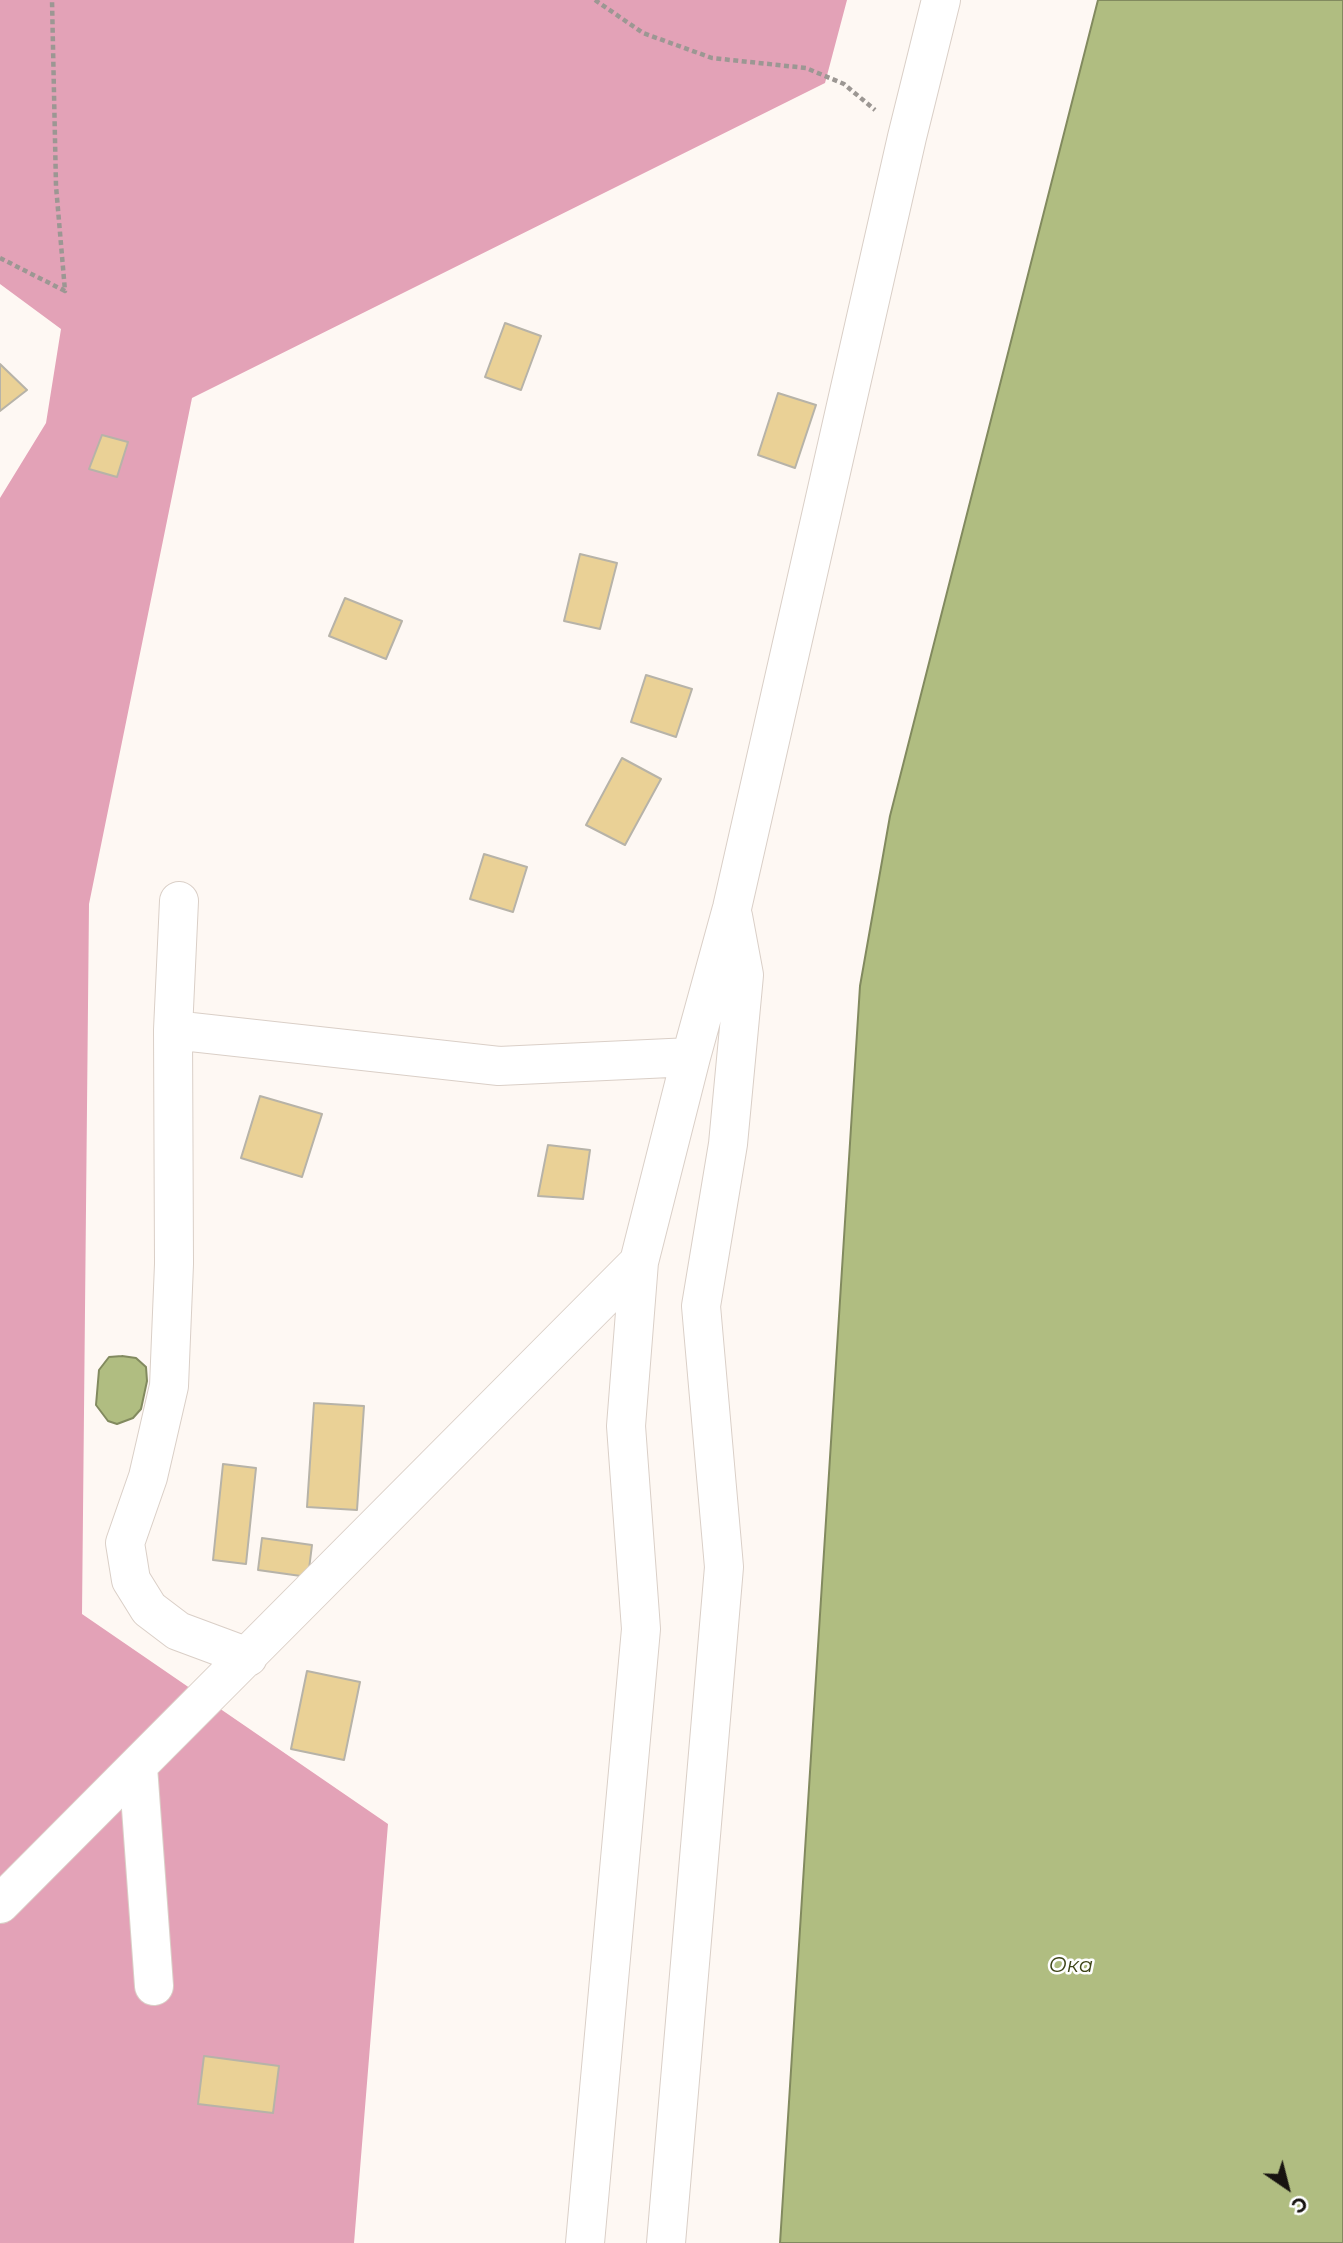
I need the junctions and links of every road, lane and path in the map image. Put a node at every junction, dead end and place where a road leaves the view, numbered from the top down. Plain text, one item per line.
1 (52, 0) edge
2 (595, 0) edge
3 (941, 0) edge
4 (907, 137) junction
5 (0, 258) edge
6 (179, 901) dead end
7 (732, 908) junction
8 (173, 1030) junction
9 (691, 1057) junction
10 (639, 1262) junction
11 (248, 1657) junction
12 (138, 1767) junction
13 (0, 1903) edge
14 (154, 1986) dead end
15 (585, 2243) edge
16 (666, 2243) edge

1 - 5 path
2 - 4 path
3 - 4 lane
4 - 7 lane
6 - 8 lane
7 - 9 lane
7 - 16 lane
8 - 9 lane
8 - 11 lane
9 - 10 lane
10 - 11 lane
10 - 15 lane
11 - 12 lane
12 - 13 lane
12 - 14 lane

